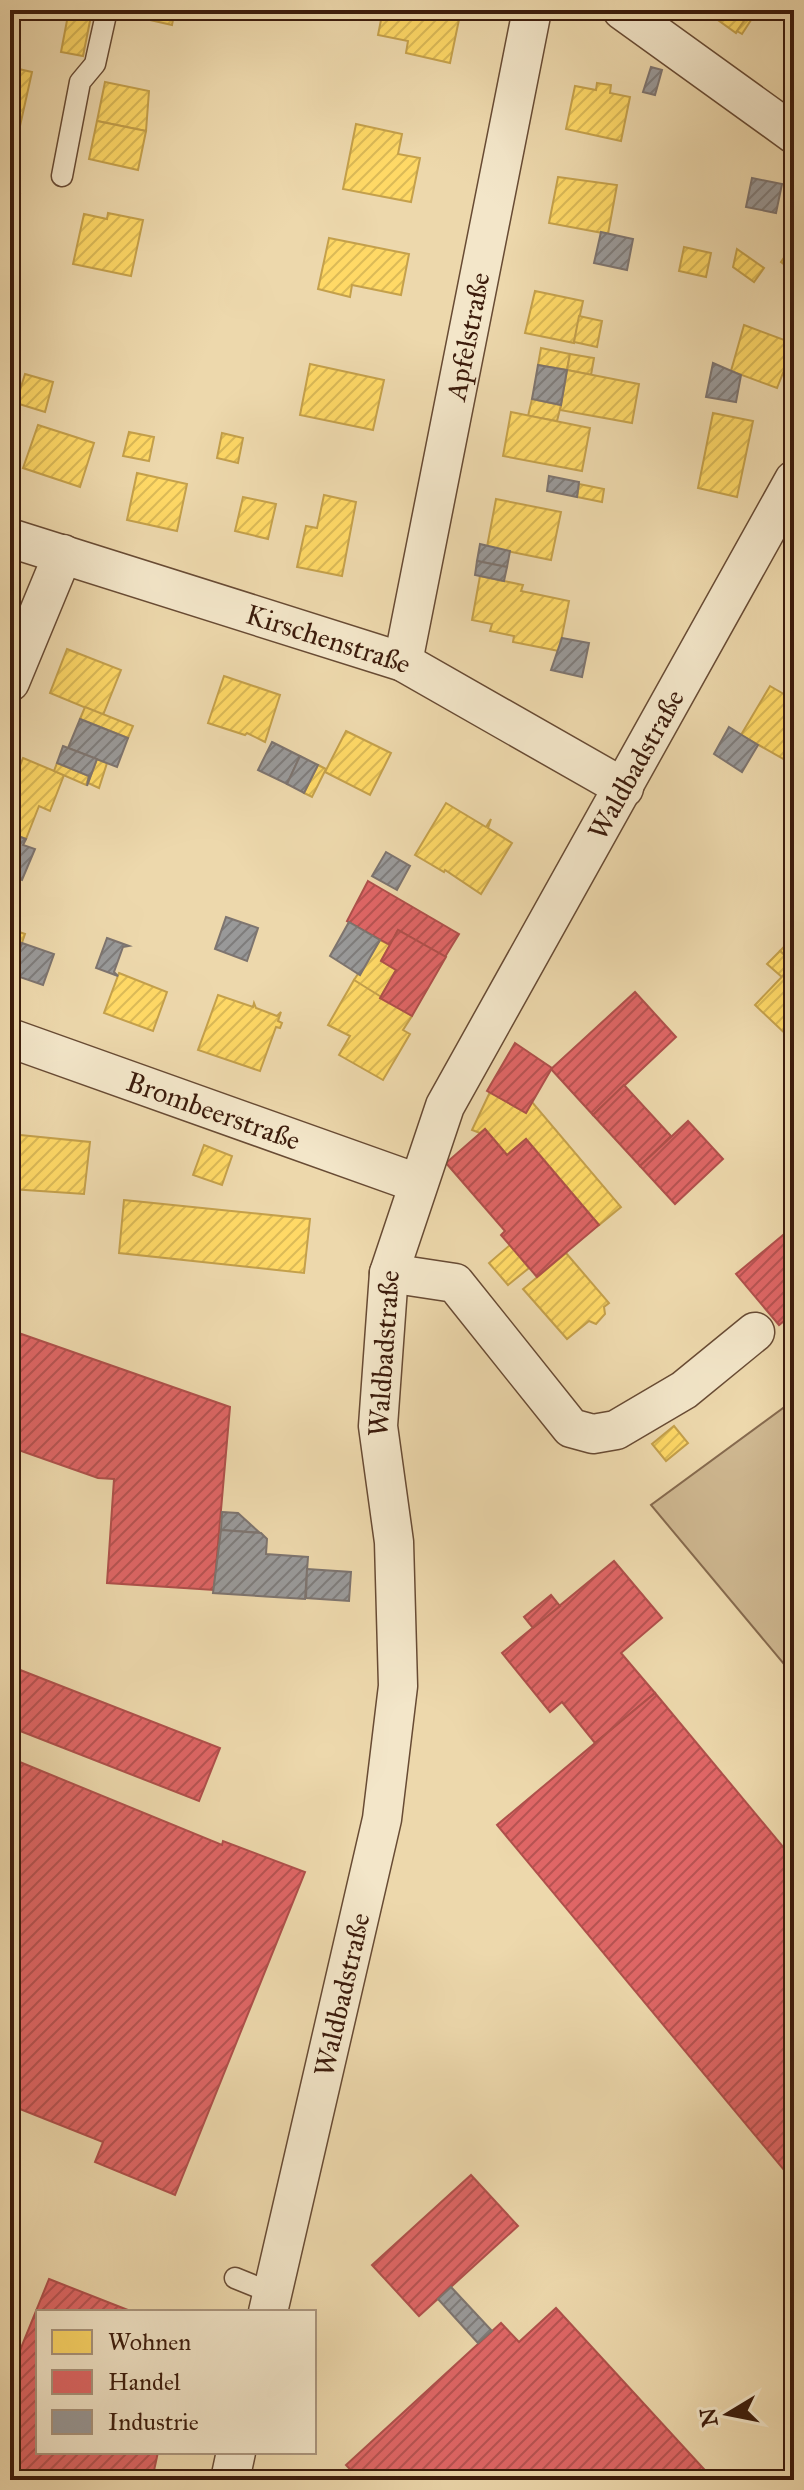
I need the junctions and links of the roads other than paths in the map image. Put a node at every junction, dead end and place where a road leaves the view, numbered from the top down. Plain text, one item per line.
1 (107, 10) edge
2 (532, 10) edge
3 (622, 10) edge
4 (794, 134) edge
5 (62, 176) dead end
6 (794, 480) edge
7 (10, 538) edge
8 (63, 554) junction
9 (403, 662) junction
10 (10, 682) edge
11 (624, 788) junction
12 (10, 1038) edge
13 (417, 1183) junction
14 (389, 1273) junction
15 (755, 1332) dead end
16 (235, 2278) dead end
17 (270, 2302) edge
18 (236, 2454) edge
19 (230, 2480) edge

1 - 5 lane
2 - 9 street, Apfelstraße
3 - 4 street
6 - 11 street, Waldbadstraße
7 - 8 street, Kirschenstraße
8 - 9 street, Kirschenstraße
8 - 10 street
9 - 11 street, Kirschenstraße
11 - 13 street, Waldbadstraße
12 - 13 street, Brombeerstraße
13 - 14 street, Waldbadstraße
14 - 15 street
14 - 17 street, Waldbadstraße
16 - 17 lane
18 - 19 street

